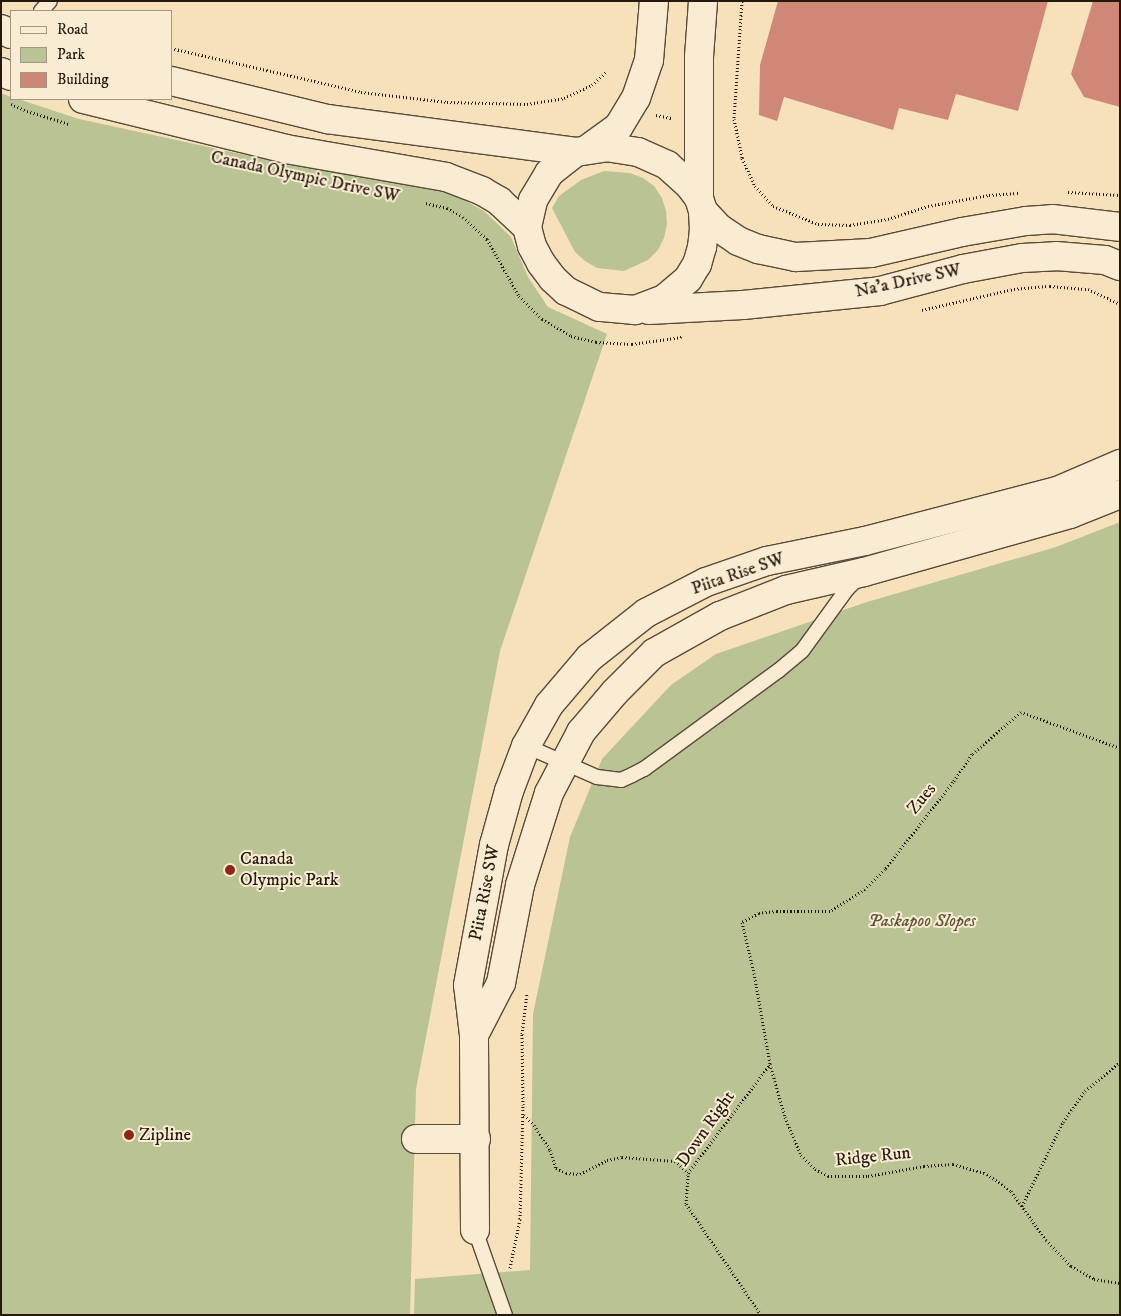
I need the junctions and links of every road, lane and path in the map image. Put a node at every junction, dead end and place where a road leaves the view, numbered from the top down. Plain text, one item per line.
1 (654, 1) edge
2 (703, 1) edge
3 (742, 1) edge
4 (172, 48) edge
5 (606, 72) dead end
6 (172, 81) edge
7 (88, 100) edge
8 (10, 104) dead end
9 (653, 114) dead end
10 (677, 119) dead end
11 (71, 124) dead end
12 (582, 150) junction
13 (1028, 192) dead end
14 (1065, 192) dead end
15 (1120, 195) edge
16 (418, 201) dead end
17 (701, 205) junction
18 (527, 227) junction
19 (1120, 227) edge
20 (1120, 266) edge
21 (635, 310) junction
22 (559, 329) dead end
23 (1120, 464) edge
24 (1120, 494) edge
25 (864, 572) junction
26 (526, 746) junction
27 (1120, 748) edge
28 (563, 763) junction
29 (742, 922) joint
30 (528, 986) dead end
31 (474, 1034) junction
32 (1120, 1062) edge
33 (770, 1064) junction
34 (523, 1115) junction
35 (416, 1139) dead end
36 (476, 1139) junction
37 (688, 1173) junction
38 (1022, 1206) junction
39 (475, 1230) joint
40 (508, 1277) dead end
41 (1120, 1283) edge
42 (505, 1315) edge
43 (762, 1315) edge

1 - 12 street
2 - 17 street
3 - 13 path
4 - 5 path
6 - 12 street
7 - 18 street, Canada Olympic Drive SW
8 - 11 path
9 - 10 path
12 - 17 street
12 - 18 street
14 - 15 path
16 - 22 path, Canada Olympic Drive SW
17 - 19 street, Na'a Drive SW
17 - 21 street
18 - 21 street
20 - 21 street, Na'a Drive SW
23 - 26 street, Piita Rise SW
24 - 25 street, Piita Rise SW
25 - 28 street, Piita Rise SW
25 - 28 lane
26 - 28 lane
26 - 31 street, Piita Rise SW
27 - 29 path, Zues
28 - 31 street, Piita Rise SW
29 - 33 path, Ridge Run
30 - 34 path
31 - 36 street, Piita Rise SW
32 - 38 path
33 - 37 path, Down Right
33 - 38 path, Ridge Run
34 - 37 path
34 - 40 path
35 - 36 street
36 - 39 street, Piita Rise SW
37 - 43 path, Down Right
38 - 41 path, Ridge Run
39 - 42 lane, Piita Rise SW

